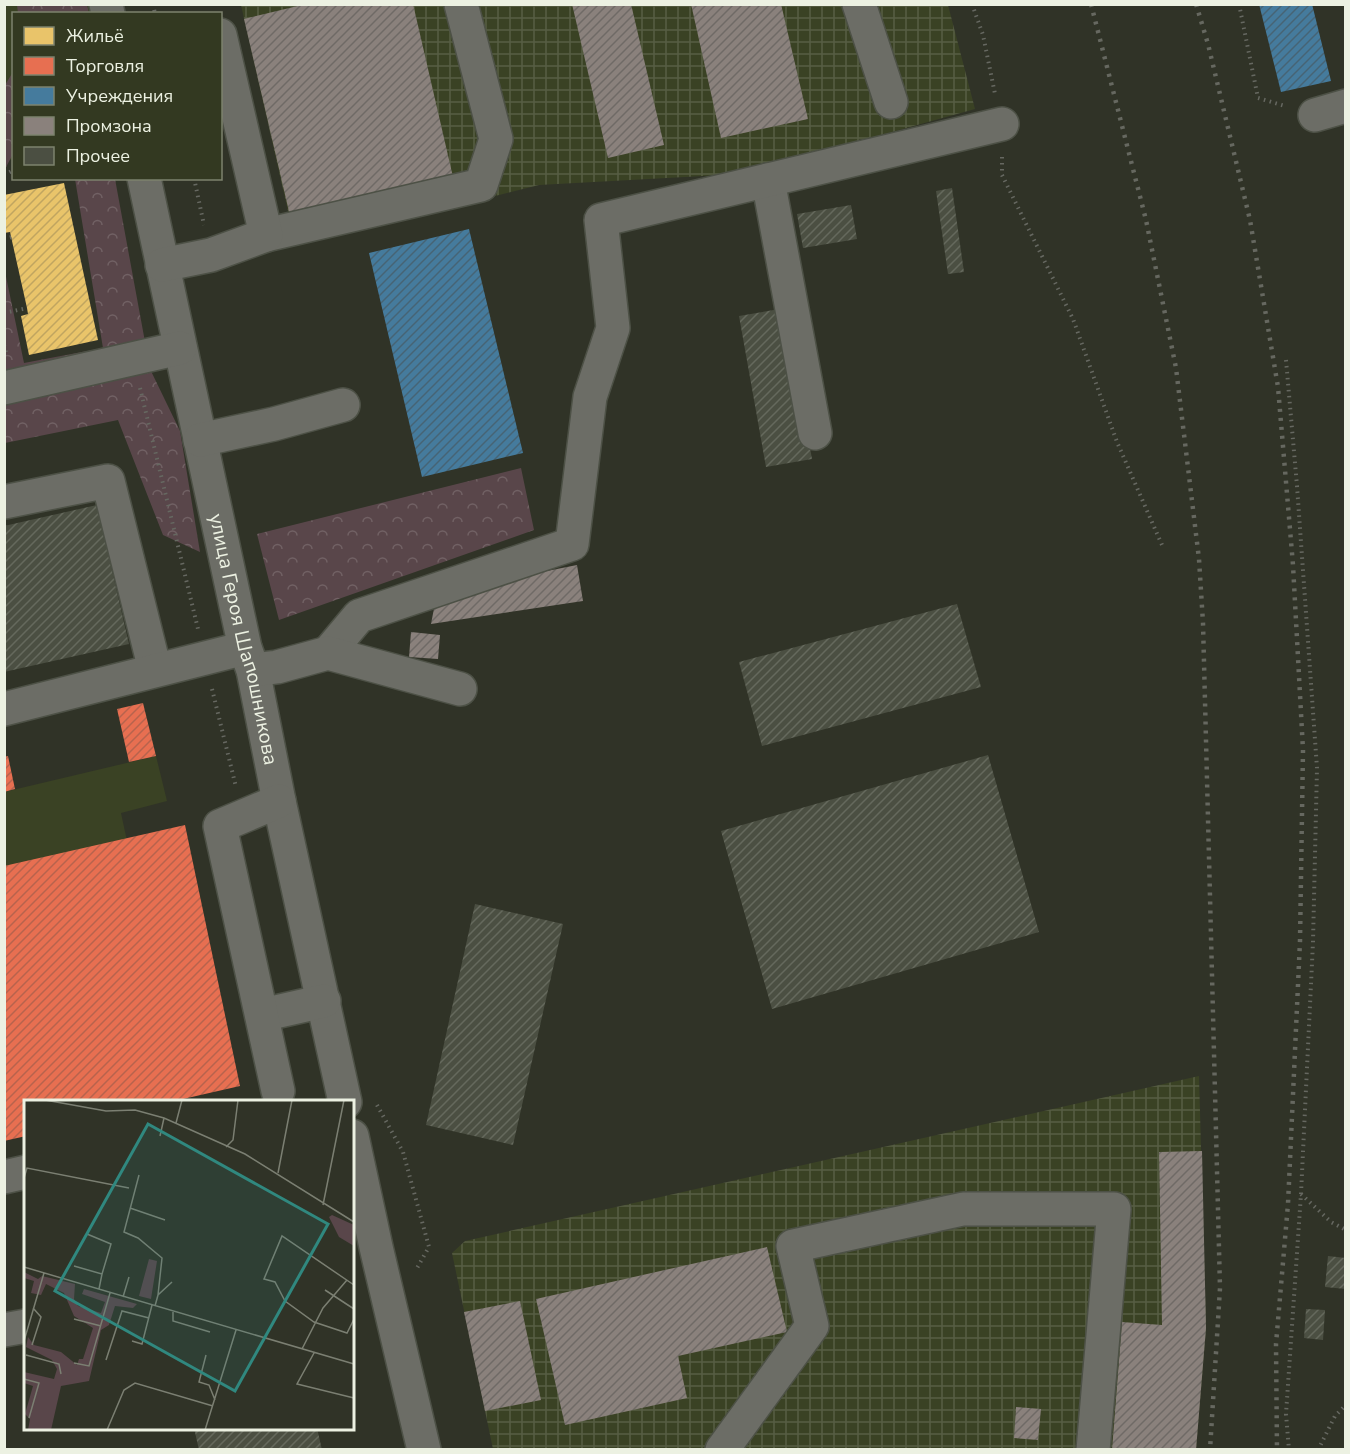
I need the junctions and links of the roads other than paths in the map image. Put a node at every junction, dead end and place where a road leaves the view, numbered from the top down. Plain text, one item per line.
1 (461, 4) edge
2 (860, 4) edge
3 (222, 44) edge
4 (891, 102) dead end
5 (1346, 106) edge
6 (1314, 115) road end
7 (1002, 123) road end
8 (144, 180) edge
9 (768, 180) junction
10 (266, 235) junction
11 (162, 266) junction
12 (180, 348) junction
13 (4, 388) edge
14 (343, 405) dead end
15 (815, 433) dead end
16 (200, 440) junction
17 (4, 502) edge
18 (328, 652) junction
19 (249, 659) junction
20 (154, 670) junction
21 (460, 689) dead end
22 (4, 709) edge
23 (279, 801) junction
24 (324, 1000) junction
25 (262, 1015) junction
26 (278, 1091) dead end
27 (345, 1100) edge
28 (354, 1155) edge
29 (24, 1172) edge
30 (4, 1177) edge
31 (364, 1250) edge
32 (24, 1326) edge
33 (4, 1330) edge
34 (424, 1449) edge
35 (722, 1449) edge
36 (1093, 1449) edge

1 - 10 street
2 - 4 street
3 - 10 street
5 - 6 street
7 - 9 street
8 - 11 street, улица Героя Шапошникова
9 - 15 street
9 - 18 street
10 - 11 street
11 - 12 street, улица Героя Шапошникова
12 - 13 street
12 - 16 street, улица Героя Шапошникова
14 - 16 street
16 - 19 street, улица Героя Шапошникова
17 - 20 street
18 - 19 street
18 - 21 street
19 - 20 street
19 - 23 street, улица Героя Шапошникова
20 - 22 street
23 - 24 street, улица Героя Шапошникова
23 - 25 street
24 - 25 street
24 - 27 street, улица Героя Шапошникова
25 - 26 street
28 - 31 street
29 - 30 street
31 - 34 street
32 - 33 street
35 - 36 street

